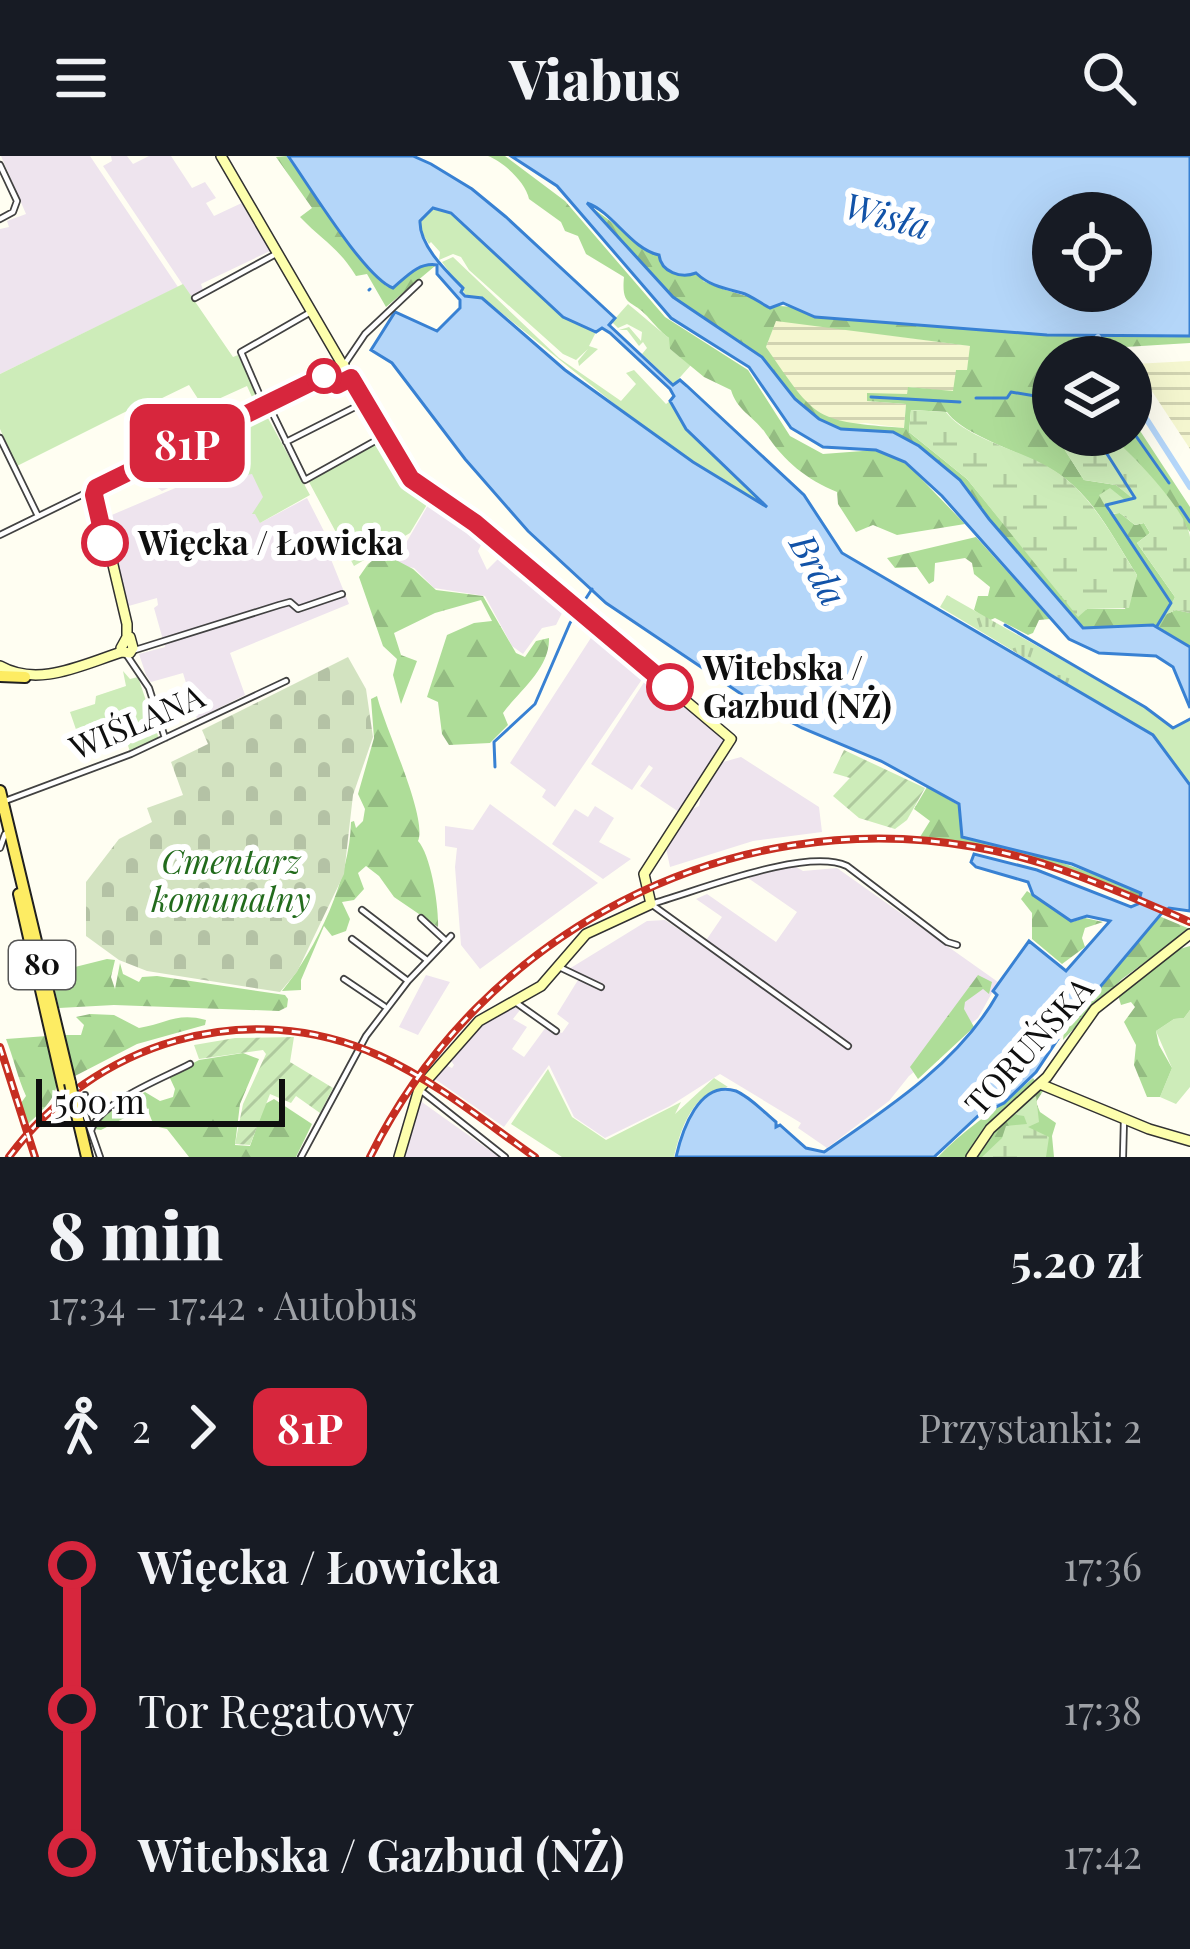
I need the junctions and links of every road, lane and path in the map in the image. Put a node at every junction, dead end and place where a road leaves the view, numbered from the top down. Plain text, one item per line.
1 (221, 156) edge
2 (0, 165) edge
3 (0, 220) edge
4 (279, 252) junction
5 (419, 283) dead end
6 (195, 298) dead end
7 (313, 310) junction
8 (344, 365) junction
9 (364, 402) junction
10 (266, 404) junction
11 (384, 436) junction
12 (0, 438) edge
13 (286, 442) junction
14 (94, 490) junction
15 (38, 516) junction
16 (0, 535) edge
17 (342, 594) dead end
18 (129, 648) junction
19 (0, 664) edge
20 (0, 676) edge
21 (25, 676) junction
22 (286, 681) dead end
23 (166, 739) junction
24 (2, 796) edge
25 (0, 817) edge
26 (3, 850) edge
27 (651, 904) junction
28 (362, 910) dead end
29 (421, 918) dead end
30 (352, 939) dead end
31 (1189, 939) edge
32 (957, 945) dead end
33 (427, 960) junction
34 (557, 966) junction
35 (344, 979) dead end
36 (408, 981) junction
37 (601, 987) dead end
38 (514, 1000) junction
39 (387, 1007) junction
40 (556, 1031) dead end
41 (848, 1046) dead end
42 (190, 1064) dead end
43 (1040, 1084) junction
44 (67, 1086) junction
45 (419, 1089) junction
46 (76, 1101) junction
47 (1124, 1119) junction
48 (91, 1131) junction
49 (1190, 1141) edge
50 (83, 1157) edge
51 (100, 1157) edge
52 (301, 1157) edge
53 (400, 1157) edge
54 (505, 1157) edge
55 (971, 1157) edge
56 (1123, 1157) edge

1 - 4 street
2 - 3 street
4 - 6 street
4 - 7 street
5 - 8 street
7 - 8 street
7 - 10 street
8 - 9 street
8 - 10 street
9 - 11 street
9 - 13 street
10 - 13 street
10 - 14 street
11 - 13 street
11 - 27 street
12 - 15 street
14 - 15 street
14 - 18 street
15 - 16 street
17 - 18 street
18 - 19 street
18 - 21 street
18 - 23 street
19 - 21 street
20 - 21 main road
22 - 23 street, WIŚLANA
23 - 24 street, WIŚLANA
24 - 44 main road, 80
25 - 26 main road, 80
26 - 44 main road, 80
27 - 32 street
27 - 34 street
27 - 41 street
28 - 33 street
29 - 33 street
30 - 36 street
31 - 43 street, TORUŃSKA
33 - 36 street
34 - 37 street
34 - 38 street
35 - 39 street
36 - 39 street
38 - 40 street
38 - 45 street
39 - 52 street
42 - 48 street
43 - 47 street
43 - 55 street, TORUŃSKA
44 - 46 main road, 80, bridge
45 - 53 street
45 - 54 street
46 - 48 street
46 - 50 main road, 80
47 - 49 street
47 - 56 street
48 - 51 street

